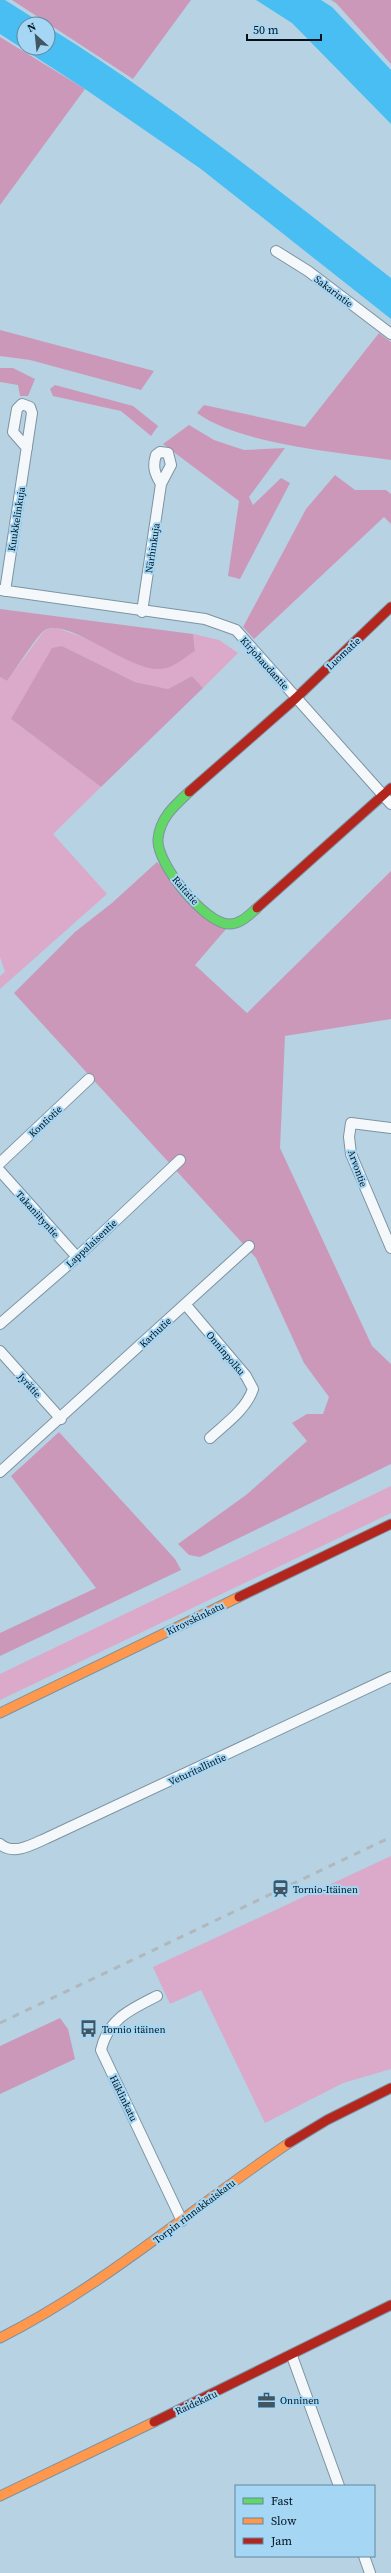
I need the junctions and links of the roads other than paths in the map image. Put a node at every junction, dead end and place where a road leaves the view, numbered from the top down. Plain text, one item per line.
1 (276, 251) dead end
2 (391, 334) edge
3 (27, 448) dead end
4 (161, 484) dead end
5 (2, 591) edge
6 (391, 607) edge
7 (142, 612) junction
8 (296, 698) junction
9 (387, 792) edge
10 (391, 804) edge
11 (89, 1079) dead end
12 (391, 1128) edge
13 (180, 1160) dead end
14 (0, 1163) edge
15 (0, 1171) edge
16 (249, 1246) dead end
17 (391, 1248) edge
18 (77, 1257) junction
19 (185, 1304) junction
20 (0, 1324) edge
21 (0, 1351) edge
22 (61, 1419) junction
23 (210, 1438) dead end
24 (0, 1472) edge
25 (391, 1524) edge
26 (391, 1676) edge
27 (0, 1712) edge
28 (0, 1844) edge
29 (157, 1996) dead end
30 (391, 2088) edge
31 (182, 2221) junction
32 (391, 2305) edge
33 (0, 2338) edge
34 (292, 2356) junction
35 (339, 2485) edge
36 (0, 2496) edge
37 (364, 2557) edge
38 (370, 2573) edge

1 - 2 street, Sakarintie
3 - 5 street, Kuukkelinkuja
4 - 7 street, Närhinkuja
5 - 7 street, Kirjohaudantie
6 - 8 street, Luomatie
7 - 8 street, Kirjohaudantie
8 - 9 street, Kirjohaudantie
8 - 9 street, Raitatie
9 - 10 street, Kirjohaudantie
11 - 14 street, Kontiotie
12 - 17 street, Arvontie
13 - 18 street, Lappalaisentie
15 - 18 street, Takaniityntie
16 - 19 street, Karhutie
18 - 20 street, Lappalaisentie
19 - 22 street, Karhutie
19 - 23 street, Onninpolku
21 - 22 street, Jyrätie
22 - 24 street, Karhutie
25 - 27 street, Kirovskinkatu
26 - 28 street, Veturitallintie
29 - 31 street, Häklinkatu
30 - 31 street, Torpin rinnakkaiskatu
31 - 33 street, Torpin rinnakkaiskatu
32 - 34 street, Raidekatu
34 - 35 street
34 - 36 street, Raidekatu
37 - 38 street

